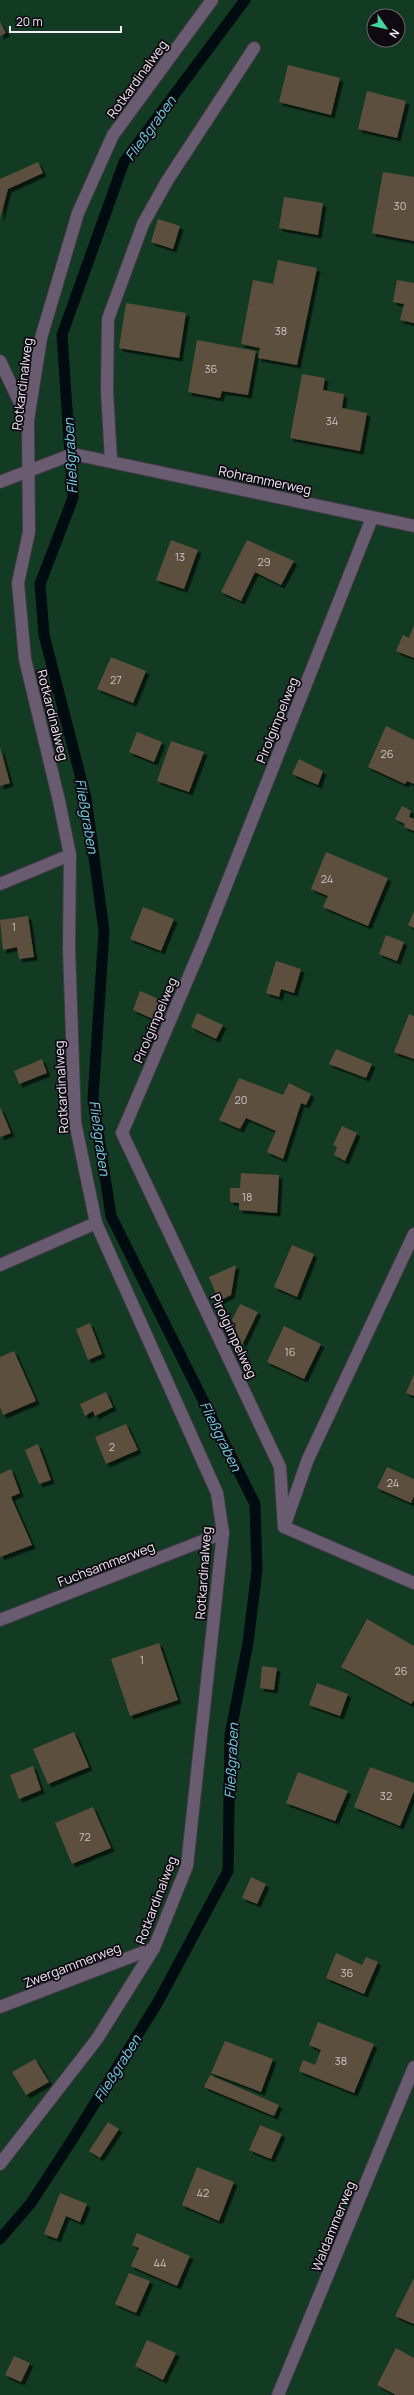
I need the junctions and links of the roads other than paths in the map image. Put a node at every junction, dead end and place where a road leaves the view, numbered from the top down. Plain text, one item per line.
1 (212, 0) edge
2 (254, 48) dead end
3 (0, 361) edge
4 (28, 420) junction
5 (110, 460) junction
6 (29, 469) junction
7 (0, 482) edge
8 (372, 518) junction
9 (414, 526) edge
10 (70, 855) junction
11 (0, 884) edge
12 (96, 1223) junction
13 (414, 1234) edge
14 (0, 1265) edge
15 (284, 1527) junction
16 (223, 1533) junction
17 (414, 1583) edge
18 (0, 1620) edge
19 (154, 1948) junction
20 (0, 2007) edge
21 (414, 2067) edge
22 (0, 2164) edge
23 (278, 2395) edge

1 - 4 lane, Rotkardinalweg
2 - 5 lane
3 - 4 lane
4 - 6 lane, Rotkardinalweg
5 - 6 lane, Rohrammerweg
5 - 8 lane, Rohrammerweg
6 - 7 lane, Rohrammerweg
6 - 10 lane, Rotkardinalweg
8 - 9 lane, Rohrammerweg
8 - 15 lane, Pirolgimpelweg
10 - 11 lane
10 - 12 lane, Rotkardinalweg
12 - 14 lane
12 - 16 lane, Rotkardinalweg
13 - 15 lane
15 - 17 lane
16 - 18 lane, Fuchsammerweg
16 - 19 lane, Rotkardinalweg
19 - 20 lane, Zwergammerweg
19 - 22 lane, Rotkardinalweg
21 - 23 lane, Waldammerweg

